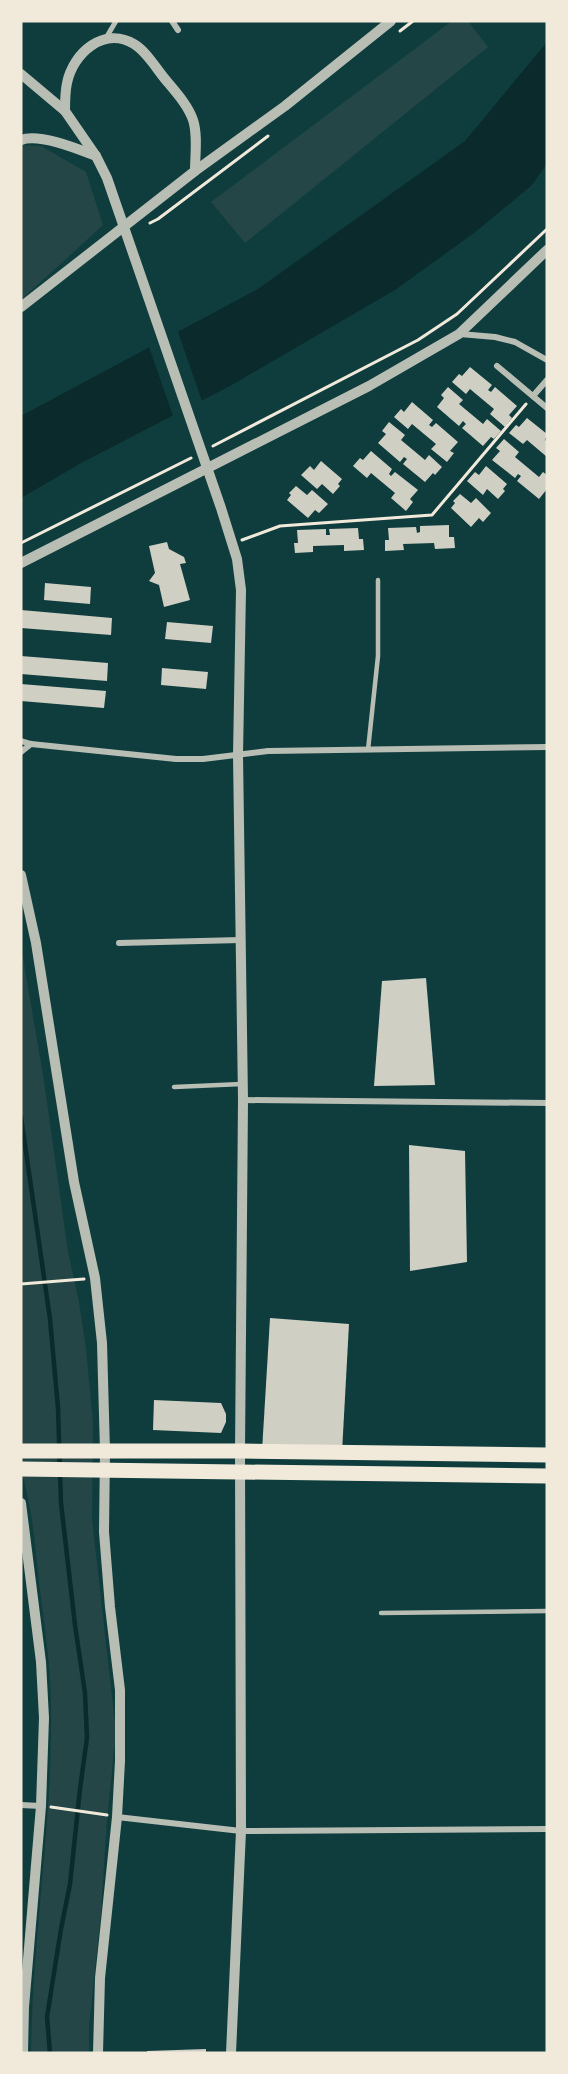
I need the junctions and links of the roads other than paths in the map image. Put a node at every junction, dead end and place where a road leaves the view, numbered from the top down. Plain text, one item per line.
1 (116, 21) edge
2 (172, 21) edge
3 (391, 21) edge
4 (178, 30) dead end
5 (105, 39) junction
6 (21, 74) edge
7 (65, 111) junction
8 (21, 140) edge
9 (96, 156) junction
10 (195, 171) junction
11 (547, 250) edge
12 (21, 307) edge
13 (459, 334) junction
14 (547, 360) edge
15 (497, 366) dead end
16 (547, 380) edge
17 (533, 396) junction
18 (547, 408) edge
19 (21, 563) edge
20 (378, 580) dead end
21 (21, 741) edge
22 (31, 744) junction
23 (547, 747) edge
24 (368, 750) junction
25 (21, 752) edge
26 (238, 755) junction
27 (21, 875) edge
28 (241, 940) junction
29 (119, 943) dead end
30 (242, 1084) junction
31 (174, 1087) dead end
32 (243, 1100) junction
33 (547, 1103) edge
34 (21, 1451) edge
35 (105, 1451) junction
36 (240, 1451) junction
37 (547, 1455) edge
38 (21, 1469) edge
39 (99, 1469) junction
40 (240, 1471) junction
41 (547, 1476) edge
42 (21, 1503) edge
43 (547, 1611) edge
44 (381, 1613) dead end
45 (21, 1805) edge
46 (41, 1806) junction
47 (114, 1816) junction
48 (547, 1829) edge
49 (241, 1831) junction
50 (23, 2053) edge
51 (98, 2053) edge
52 (231, 2053) edge

1 - 5 street
2 - 4 street
3 - 10 street
5 - 7 street
5 - 10 street
6 - 7 street
7 - 9 street
8 - 9 street
9 - 26 street
10 - 12 street
11 - 13 street
13 - 14 street
13 - 19 street
15 - 17 street
16 - 17 street
17 - 18 street
20 - 24 lane
21 - 22 street
22 - 25 street
22 - 26 street
23 - 24 street
24 - 26 street
26 - 28 street
27 - 35 street
28 - 29 street
28 - 30 street
30 - 31 lane
30 - 32 street
32 - 33 street
32 - 36 street
34 - 35 main road
35 - 36 main road
35 - 39 street
36 - 37 main road
36 - 40 street
38 - 39 main road
39 - 40 main road
39 - 47 street
40 - 41 main road
40 - 49 street
42 - 46 street
43 - 44 lane
45 - 46 street
46 - 50 street
47 - 49 street
47 - 51 street
48 - 49 street
49 - 52 street

